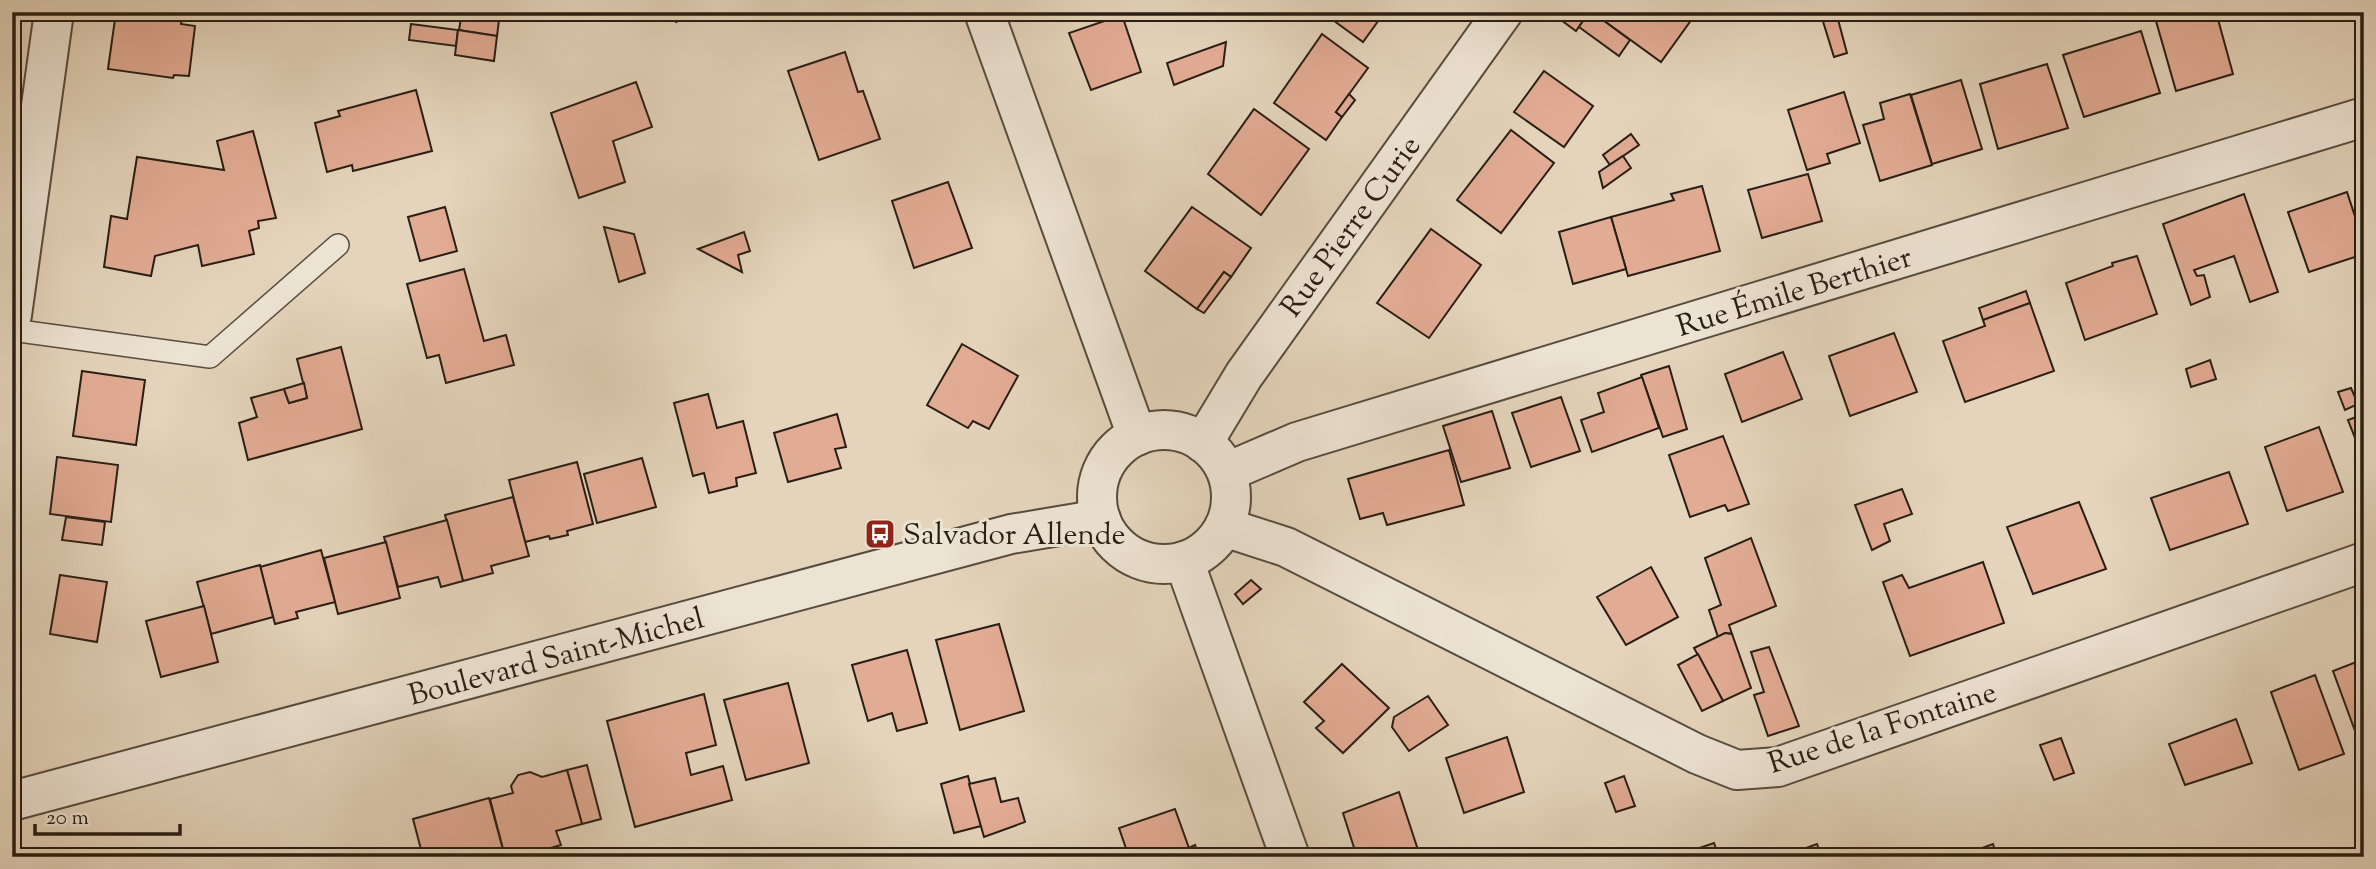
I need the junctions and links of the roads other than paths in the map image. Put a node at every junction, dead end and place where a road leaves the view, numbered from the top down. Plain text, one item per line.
1 (54, 12) edge
2 (985, 12) edge
3 (1503, 12) edge
4 (2364, 117) edge
5 (338, 245) dead end
6 (12, 315) edge
7 (12, 330) edge
8 (1137, 436) junction
9 (1215, 458) junction
10 (1101, 519) junction
11 (1224, 527) junction
12 (1184, 561) junction
13 (2364, 562) edge
14 (12, 801) edge
15 (1290, 857) edge

1 - 6 street
2 - 8 street
3 - 9 street, Rue Pierre Curie
4 - 9 street, Rue Émile Berthier
5 - 7 lane
8 - 9 street
8 - 10 street
9 - 11 street
10 - 12 street
10 - 14 street, Boulevard Saint-Michel
11 - 12 street
11 - 13 street, Rue de la Fontaine
12 - 15 street

